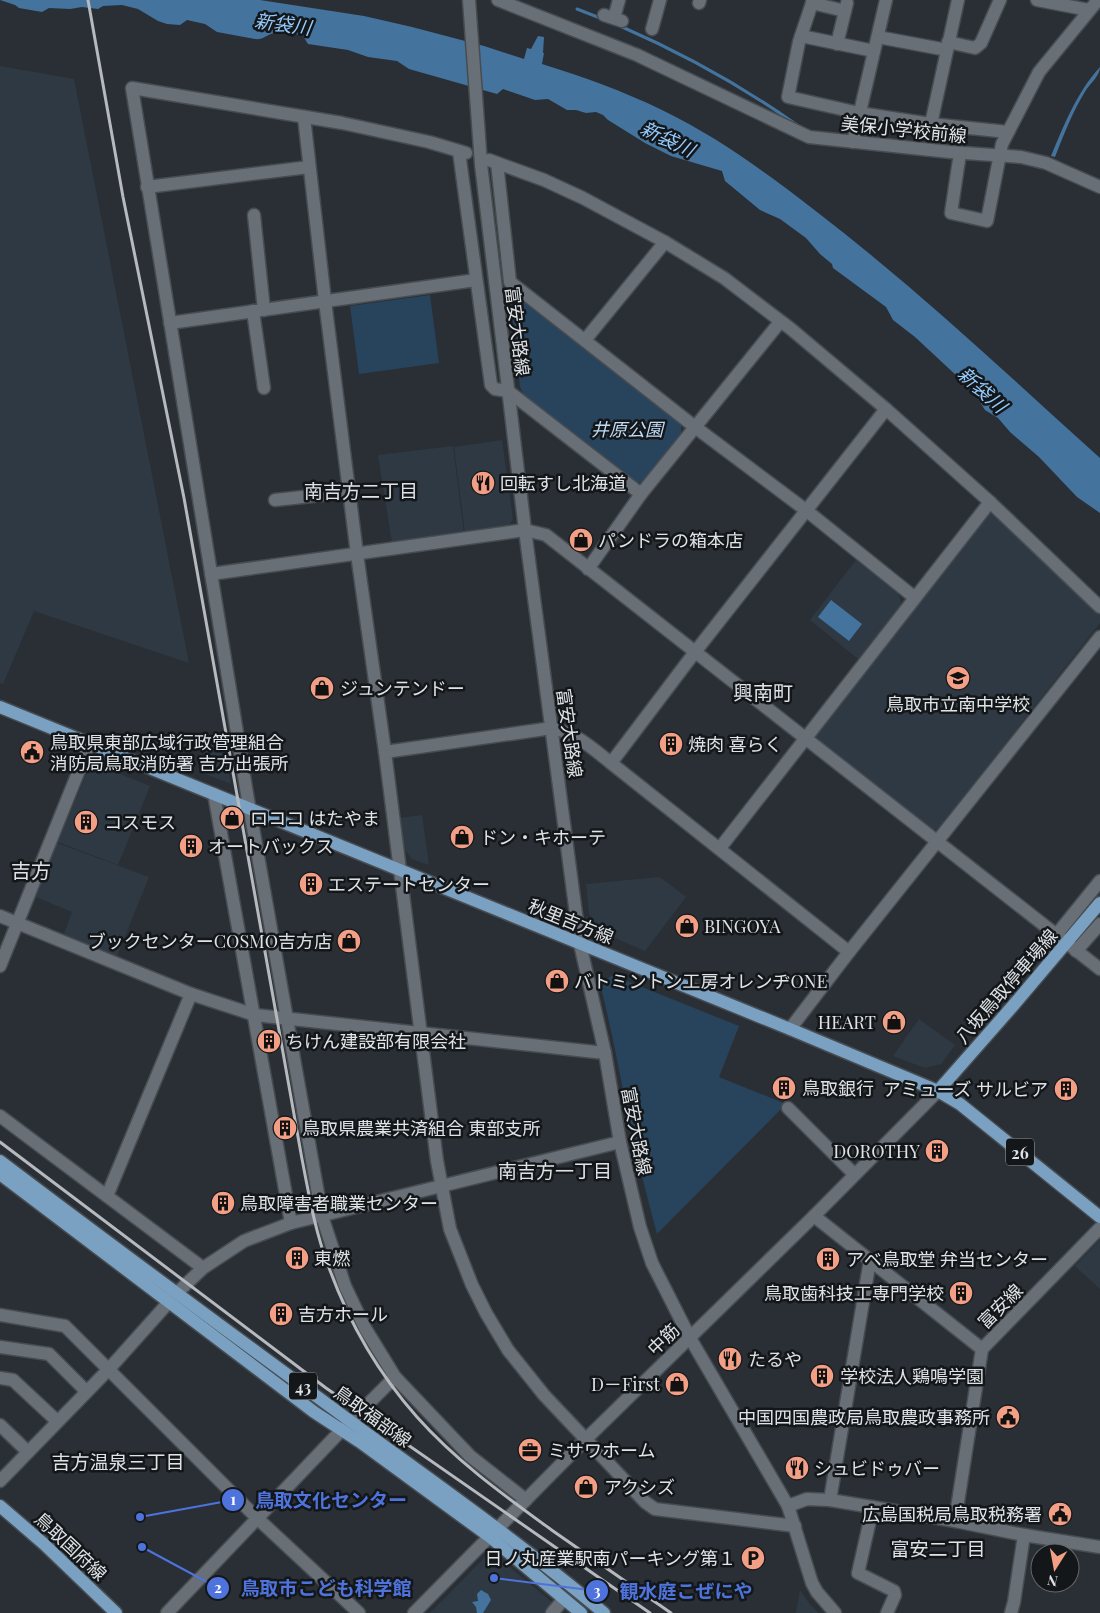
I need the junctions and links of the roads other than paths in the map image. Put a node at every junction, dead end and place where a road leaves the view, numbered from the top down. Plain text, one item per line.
1 (498, 0) edge
2 (619, 0) edge
3 (660, 0) edge
4 (886, 0) edge
5 (958, 0) edge
6 (1000, 0) edge
7 (1037, 0) edge
8 (813, 2) edge
9 (470, 3) edge
10 (1093, 5) edge
11 (613, 18) dead end
12 (652, 29) dead end
13 (801, 36) junction
14 (878, 37) junction
15 (836, 44) junction
16 (947, 46) junction
17 (874, 51) junction
18 (859, 114) junction
19 (304, 117) junction
20 (931, 124) junction
21 (1008, 132) junction
22 (853, 142) junction
23 (960, 153) junction
24 (999, 155) junction
25 (309, 167) junction
26 (1100, 186) edge
27 (147, 188) junction
28 (254, 215) dead end
29 (665, 242) junction
30 (476, 280) junction
31 (325, 301) junction
32 (258, 310) junction
33 (780, 322) junction
34 (170, 323) junction
35 (585, 340) junction
36 (264, 388) dead end
37 (508, 391) junction
38 (886, 409) junction
39 (695, 428) junction
40 (349, 492) junction
41 (641, 494) junction
42 (275, 500) dead end
43 (990, 502) junction
44 (807, 511) junction
45 (525, 530) junction
46 (357, 554) junction
47 (588, 569) junction
48 (211, 574) junction
49 (914, 598) junction
50 (1100, 607) edge
51 (1100, 637) edge
52 (695, 652) junction
53 (0, 707) edge
54 (552, 728) junction
55 (805, 738) junction
56 (90, 743) junction
57 (385, 752) junction
58 (611, 762) junction
59 (214, 794) junction
60 (250, 808) junction
61 (938, 842) junction
62 (720, 848) junction
63 (400, 870) junction
64 (1100, 881) edge
65 (1100, 904) edge
66 (0, 916) edge
67 (18, 923) junction
68 (1100, 924) edge
69 (1066, 942) junction
70 (580, 944) junction
71 (849, 952) junction
72 (0, 966) edge
73 (1100, 969) edge
74 (191, 994) junction
75 (255, 1015) junction
76 (288, 1018) junction
77 (790, 1029) junction
78 (421, 1033) junction
79 (605, 1053) junction
80 (938, 1091) junction
81 (788, 1108) dead end
82 (0, 1116) edge
83 (620, 1142) junction
84 (0, 1160) edge
85 (0, 1174) edge
86 (854, 1174) junction
87 (441, 1186) junction
88 (107, 1196) junction
89 (322, 1216) junction
90 (814, 1216) junction
91 (1100, 1216) edge
92 (291, 1223) junction
93 (1100, 1228) edge
94 (870, 1260) junction
95 (203, 1268) junction
96 (173, 1297) junction
97 (0, 1315) edge
98 (690, 1338) junction
99 (0, 1347) edge
100 (982, 1349) junction
101 (109, 1369) junction
102 (395, 1377) junction
103 (0, 1378) edge
104 (86, 1391) junction
105 (57, 1422) junction
106 (0, 1425) edge
107 (346, 1426) junction
108 (586, 1439) junction
109 (28, 1452) junction
110 (0, 1481) edge
111 (526, 1500) junction
112 (830, 1500) junction
113 (0, 1506) edge
114 (788, 1506) junction
115 (873, 1507) junction
116 (258, 1518) junction
117 (955, 1521) junction
118 (795, 1526) junction
119 (494, 1533) junction
120 (1024, 1535) junction
121 (1100, 1547) edge
122 (564, 1599) junction
123 (116, 1613) edge
124 (166, 1613) edge
125 (359, 1613) edge
126 (414, 1613) edge
127 (552, 1613) edge
128 (581, 1613) edge
129 (604, 1613) edge
130 (835, 1613) edge
131 (887, 1613) edge
132 (1011, 1613) edge

1 - 22 street, 美保小学校前線
2 - 11 street
3 - 12 street
4 - 14 street
5 - 16 street
6 - 16 street
7 - 10 street
8 - 13 street
8 - 15 street
9 - 37 street, 富安大路線
10 - 21 street
13 - 15 street
13 - 18 street
14 - 16 street
14 - 17 street
15 - 17 street
16 - 20 street
17 - 18 street
18 - 20 street
18 - 22 street
19 - 25 street
19 - 27 street
19 - 30 street
20 - 21 street
21 - 24 street
22 - 23 street, 美保小学校前線
23 - 24 street, 美保小学校前線
23 - 24 street
24 - 26 street, 美保小学校前線
25 - 27 street
25 - 31 street
27 - 34 street
28 - 32 street
29 - 33 street
29 - 35 street
29 - 35 street
30 - 31 street
30 - 37 street
31 - 32 street
31 - 40 street
32 - 34 street
32 - 36 street
33 - 38 street
33 - 39 street
34 - 48 street
35 - 39 street
37 - 41 street
37 - 45 street, 富安大路線
38 - 43 street
38 - 44 street
39 - 41 street
39 - 44 street
40 - 42 street
40 - 46 street
41 - 47 street
43 - 49 street
43 - 50 street
44 - 49 street
44 - 52 street
45 - 46 street
45 - 47 street
45 - 54 street, 富安大路線
46 - 48 street
46 - 57 street
47 - 52 street
48 - 60 street
49 - 55 street
51 - 61 street
52 - 55 street
52 - 58 street
53 - 56 main road, 秋里吉方線 / 26
54 - 57 street
54 - 58 street
54 - 70 street, 富安大路線
55 - 61 street
55 - 62 street
56 - 59 main road, 秋里吉方線 / 26
56 - 67 street
57 - 63 street
58 - 62 street
59 - 60 main road, 秋里吉方線 / 26
59 - 75 street
60 - 63 main road, 秋里吉方線 / 26
60 - 76 street
61 - 69 street
61 - 71 street
62 - 71 street
63 - 70 main road, 秋里吉方線 / 26
63 - 78 street
64 - 69 street
65 - 69 main road, 八坂鳥取停車場線
66 - 67 street
67 - 72 street
67 - 74 street
68 - 69 street
69 - 73 street
69 - 80 main road, 八坂鳥取停車場線
70 - 77 main road, 秋里吉方線 / 26
70 - 79 street, 富安大路線
71 - 77 street
74 - 75 street
74 - 88 street
75 - 76 street
75 - 92 street
76 - 78 street
76 - 89 street
77 - 80 main road, 秋里吉方線 / 26
78 - 79 street
78 - 87 street
79 - 83 street, 富安大路線
80 - 86 street, 中筋
80 - 91 main road, 秋里吉方線 / 26
81 - 86 street
82 - 88 street
83 - 87 street
83 - 98 street, 富安大路線
84 - 96 main road, 鳥取福部線 / 43
85 - 96 main road, 鳥取福部線 / 43
86 - 90 street, 中筋
87 - 89 street
87 - 108 street
88 - 95 street
89 - 92 street
89 - 102 street
90 - 94 street
90 - 98 street, 中筋
92 - 95 street
93 - 100 street, 富安線
94 - 100 street
94 - 112 street
95 - 96 street
96 - 101 street
96 - 107 main road, 鳥取福部線 / 43
97 - 101 street
98 - 108 street, 中筋
98 - 114 street, 富安大路線
99 - 104 street
100 - 117 street, 富安線
101 - 104 street
101 - 116 street
102 - 107 street
102 - 111 street
103 - 105 street
104 - 105 street
105 - 109 street
106 - 109 street
107 - 116 street
107 - 119 main road, 鳥取福部線 / 43
108 - 111 street, 中筋
108 - 118 street
109 - 110 street
111 - 119 street, 中筋
112 - 114 street
112 - 115 street
113 - 123 main road, 鳥取国府線
114 - 118 street, 富安大路線
115 - 117 street
115 - 131 street
116 - 124 street
116 - 125 street
117 - 120 street
118 - 130 street, 富安大路線
119 - 122 main road, 鳥取福部線 / 43
119 - 126 street, 中筋
119 - 129 main road, 鳥取福部線 / 43
120 - 121 street
120 - 132 street
122 - 127 street
122 - 128 main road, 鳥取福部線 / 43

